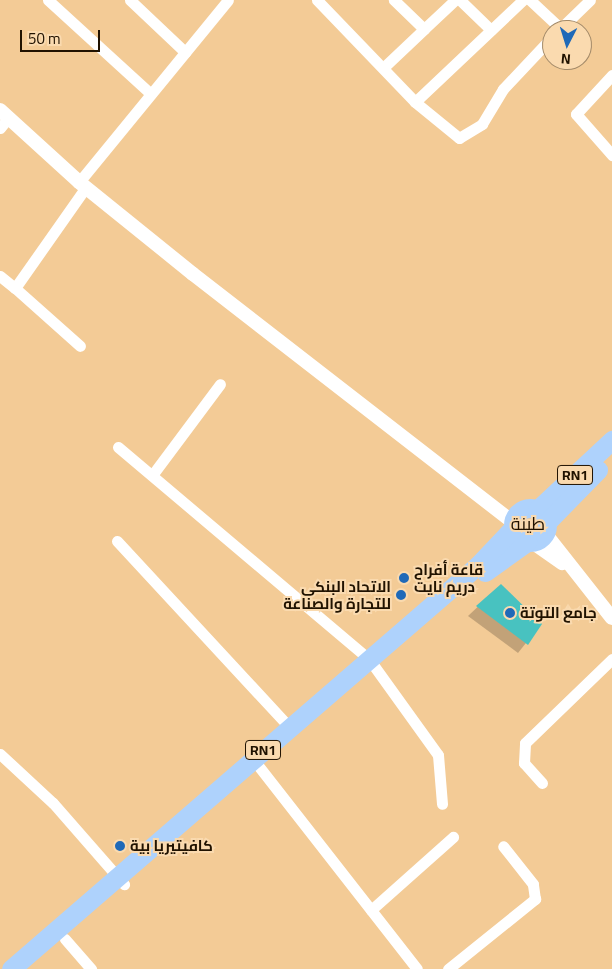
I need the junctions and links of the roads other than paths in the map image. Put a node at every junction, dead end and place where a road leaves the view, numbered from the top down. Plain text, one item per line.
1 (48, 0) edge
2 (130, 0) edge
3 (228, 0) edge
4 (317, 0) edge
5 (394, 0) edge
6 (455, 0) edge
7 (460, 0) edge
8 (522, 0) edge
9 (530, 0) edge
10 (590, 0) edge
11 (551, 20) edge
12 (569, 20) edge
13 (424, 29) junction
14 (491, 30) junction
15 (542, 48) edge
16 (185, 52) junction
17 (384, 67) junction
18 (612, 75) edge
19 (151, 94) junction
20 (415, 102) junction
21 (3, 118) edge
22 (612, 155) edge
23 (83, 184) junction
24 (0, 276) edge
25 (15, 288) junction
26 (80, 346) dead end
27 (220, 384) dead end
28 (612, 440) edge
29 (118, 447) dead end
30 (612, 456) edge
31 (153, 474) junction
32 (513, 525) junction
33 (538, 530) junction
34 (117, 541) dead end
35 (612, 618) edge
36 (612, 659) edge
37 (372, 663) junction
38 (289, 728) junction
39 (0, 754) edge
40 (256, 763) junction
41 (542, 783) dead end
42 (442, 804) dead end
43 (453, 837) dead end
44 (503, 846) dead end
45 (121, 880) junction
46 (370, 910) junction
47 (66, 939) junction
48 (11, 969) edge
49 (27, 969) edge
50 (91, 969) edge
51 (417, 969) edge
52 (448, 969) edge

1 - 19 street
2 - 16 street
3 - 16 street
4 - 17 street
5 - 13 street
6 - 13 street
7 - 14 street
8 - 14 street
9 - 11 street
10 - 12 street
13 - 17 street
14 - 20 street
15 - 20 street
16 - 19 street
17 - 20 street
18 - 22 street
19 - 23 street
21 - 23 street
23 - 25 street
23 - 32 street
24 - 25 street
25 - 26 street
27 - 31 street
28 - 33 highway, RN1
29 - 31 street
30 - 33 highway, RN1
31 - 37 street
32 - 33 highway
32 - 33 highway, RN1
32 - 37 highway, RN1
33 - 35 street
33 - 37 highway, RN1
34 - 38 street
36 - 41 street
37 - 38 highway, RN1
37 - 40 highway, RN1
37 - 42 street
38 - 40 highway, RN1
39 - 45 street
40 - 45 highway, RN1
40 - 46 street
43 - 46 street
44 - 52 street
45 - 47 highway, RN1
45 - 48 highway, RN1
46 - 51 street
47 - 49 highway, RN1
47 - 50 street

